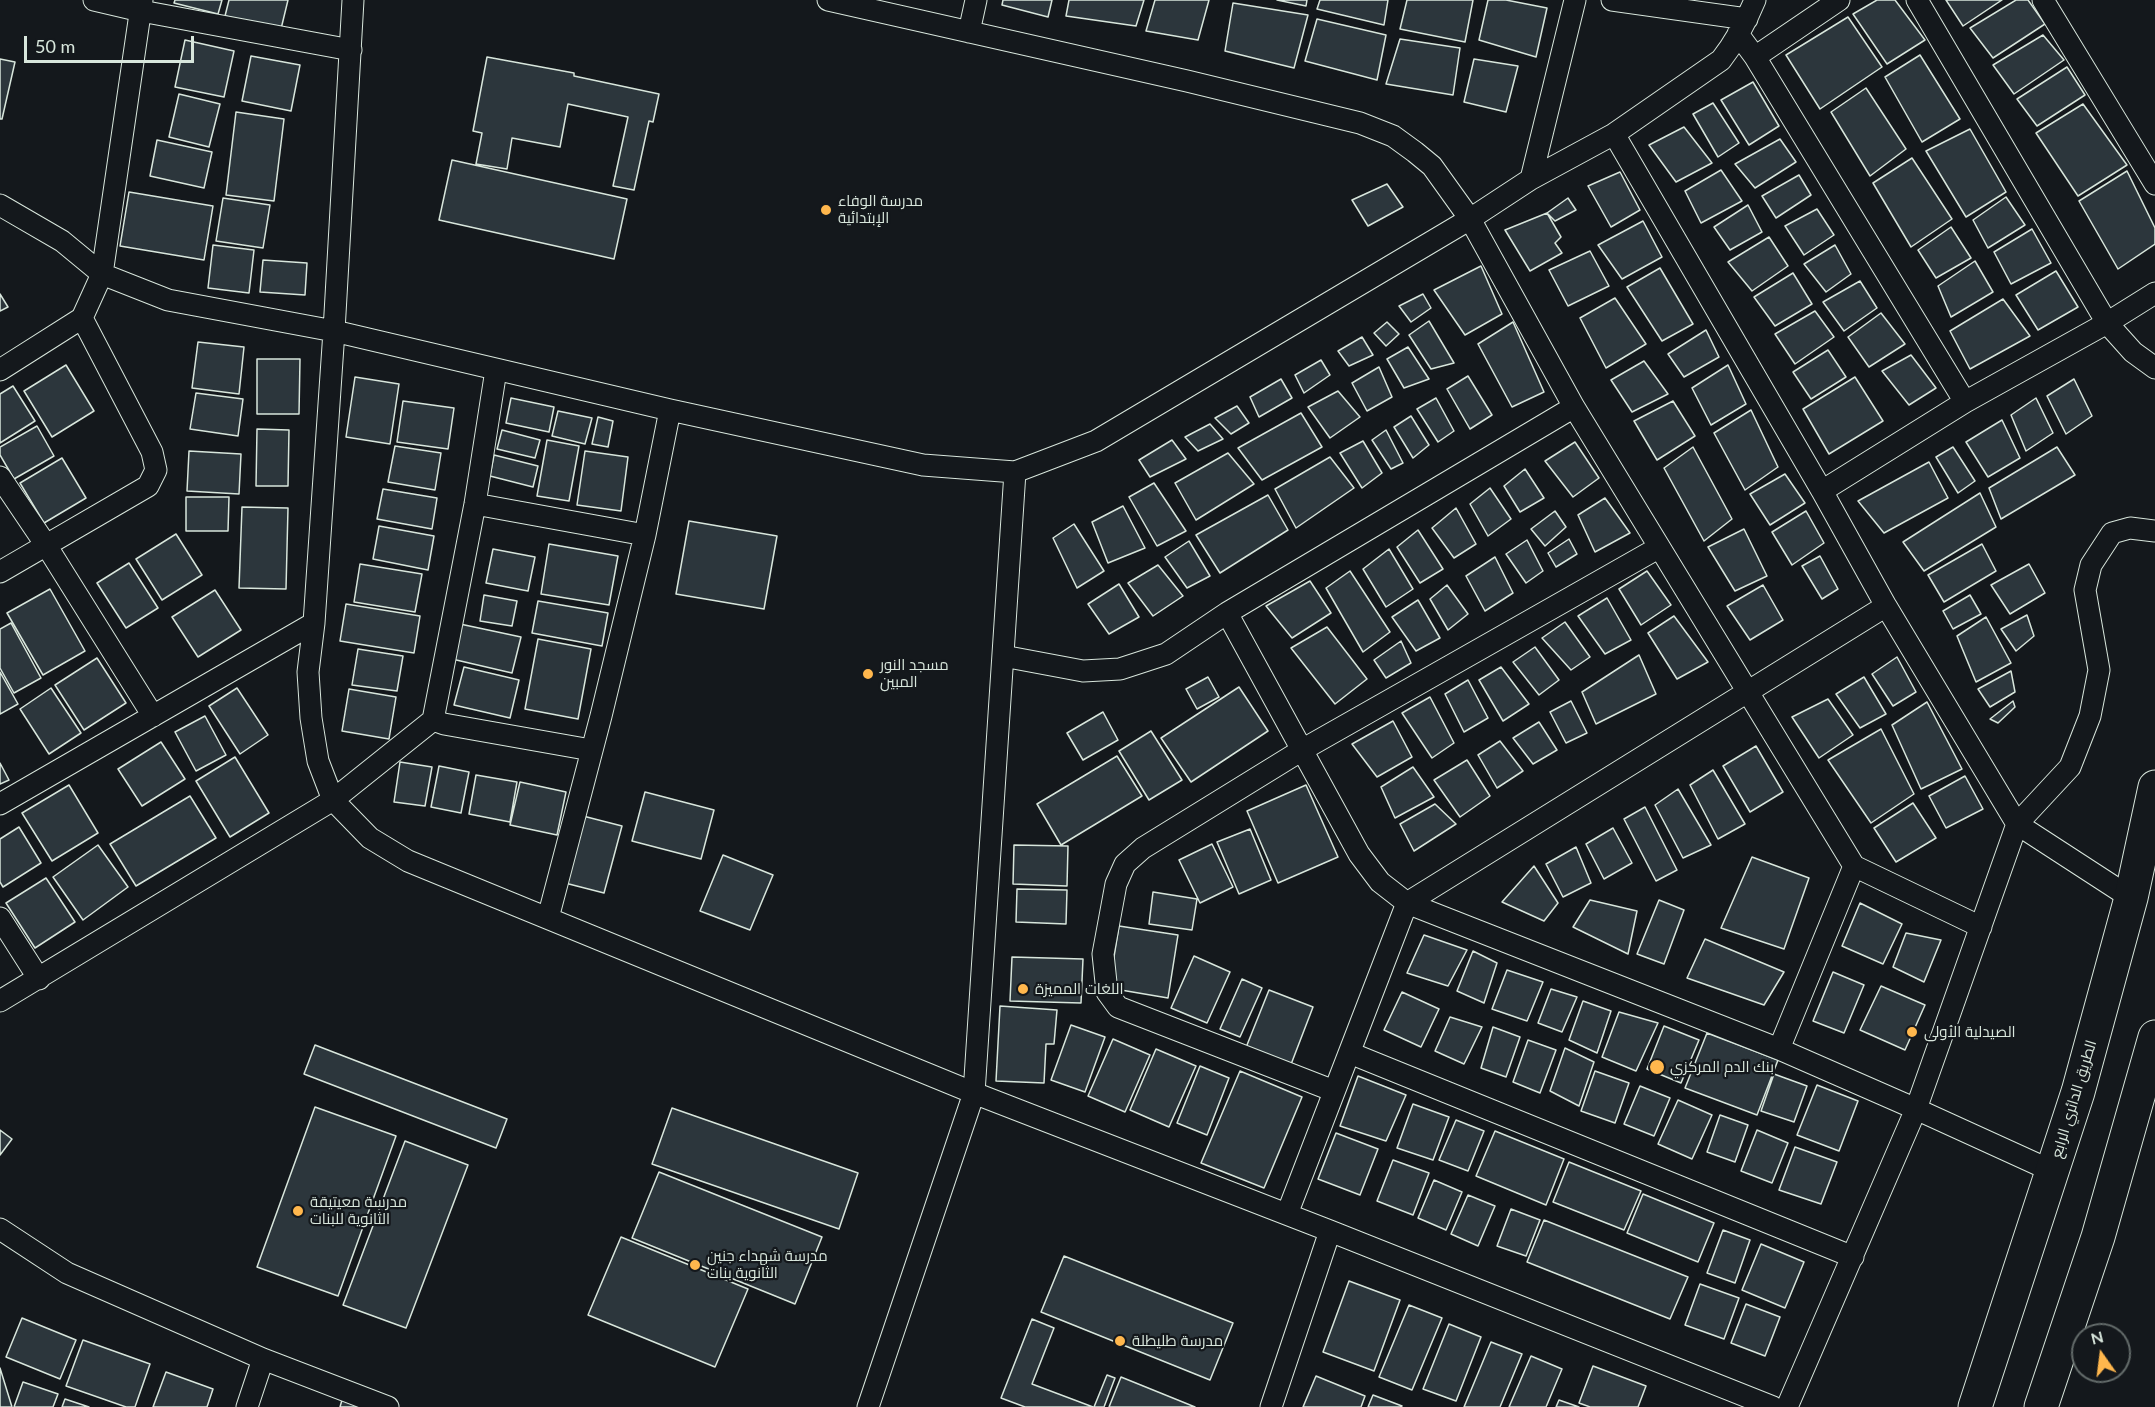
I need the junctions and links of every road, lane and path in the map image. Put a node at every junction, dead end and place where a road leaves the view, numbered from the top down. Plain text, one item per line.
1 (94, 0) edge
2 (353, 0) edge
3 (828, 0) edge
4 (976, 0) edge
5 (1575, 0) edge
6 (1612, 0) edge
7 (1839, 0) edge
8 (1917, 0) edge
9 (2043, 0) edge
10 (142, 5) edge
11 (1747, 18) edge
12 (969, 32) junction
13 (351, 50) junction
14 (1755, 57) junction
15 (1614, 134) junction
16 (1531, 179) junction
17 (2155, 184) edge
18 (0, 205) edge
19 (1470, 219) junction
20 (102, 274) junction
21 (2155, 293) edge
22 (82, 318) junction
23 (2107, 323) junction
24 (334, 331) junction
25 (2155, 368) edge
26 (0, 370) edge
27 (496, 370) junction
28 (1965, 402) junction
29 (1574, 407) junction
30 (670, 410) junction
31 (1016, 472) junction
32 (0, 477) edge
33 (1822, 491) junction
34 (475, 504) junction
35 (2155, 531) edge
36 (645, 535) junction
37 (46, 545) junction
38 (1658, 548) junction
39 (0, 572) edge
40 (1886, 606) junction
41 (1227, 613) junction
42 (314, 623) junction
43 (1003, 656) junction
44 (1746, 692) junction
45 (153, 716) junction
46 (433, 720) junction
47 (591, 750) junction
48 (1302, 750) junction
49 (2155, 787) edge
50 (333, 800) junction
51 (0, 804) edge
52 (2017, 824) junction
53 (1854, 866) junction
54 (2131, 898) junction
55 (1407, 903) junction
56 (0, 918) edge
57 (548, 918) junction
58 (1982, 927) junction
59 (39, 979) junction
60 (0, 1001) edge
61 (2155, 1037) edge
62 (1779, 1049) junction
63 (1350, 1053) junction
64 (1334, 1091) junction
65 (974, 1093) junction
66 (1916, 1109) junction
67 (2052, 1171) junction
68 (1287, 1214) junction
69 (0, 1229) edge
70 (1330, 1231) junction
71 (1853, 1257) junction
72 (263, 1359) junction
73 (247, 1407) edge
74 (388, 1407) edge
75 (868, 1407) edge
76 (1271, 1407) edge
77 (1773, 1407) edge
78 (1787, 1407) edge
79 (1975, 1407) edge
80 (2041, 1407) edge

1 - 10 street
2 - 13 street
3 - 12 street
4 - 12 street
5 - 16 street
6 - 11 street
7 - 14 street
8 - 23 street
9 - 17 street
10 - 13 street
10 - 20 street
11 - 14 street
11 - 15 street
12 - 19 street
13 - 24 street
14 - 28 street
15 - 16 street
15 - 33 street
16 - 19 street
18 - 20 street
19 - 29 street
19 - 31 street
20 - 22 street
20 - 24 street
21 - 23 street
22 - 26 street
22 - 37 street
23 - 25 street
23 - 28 street
24 - 27 street
24 - 42 street
27 - 30 street
27 - 34 street
28 - 33 street
29 - 38 street
29 - 41 street
30 - 31 street
30 - 36 street
31 - 43 street
32 - 37 street
33 - 40 street
34 - 36 street
34 - 46 street
35 - 52 street
36 - 47 street
37 - 39 street
37 - 45 street
38 - 44 street
38 - 48 street
40 - 44 street
40 - 52 street
41 - 43 street
41 - 48 street
42 - 45 street
42 - 50 street
43 - 65 street
44 - 53 street
44 - 55 street
45 - 51 street
46 - 47 street
46 - 50 street
47 - 57 street
48 - 55 street
48 - 64 street
49 - 54 main road, الطريق الدائري الرابع
50 - 57 street
50 - 59 street
52 - 54 street
52 - 58 street
53 - 58 street
53 - 62 street
54 - 67 main road, الطريق الدائري الرابع
55 - 62 street
55 - 63 street
56 - 59 street
57 - 65 street
58 - 66 street
59 - 60 street
61 - 80 main road
62 - 66 street
63 - 64 street
63 - 71 street
64 - 68 street
65 - 68 street
65 - 75 street
66 - 67 street
66 - 71 street
67 - 79 main road, الطريق الدائري الرابع
68 - 70 street
69 - 72 street
70 - 76 street
70 - 77 street
71 - 78 street
72 - 73 street
72 - 74 street

